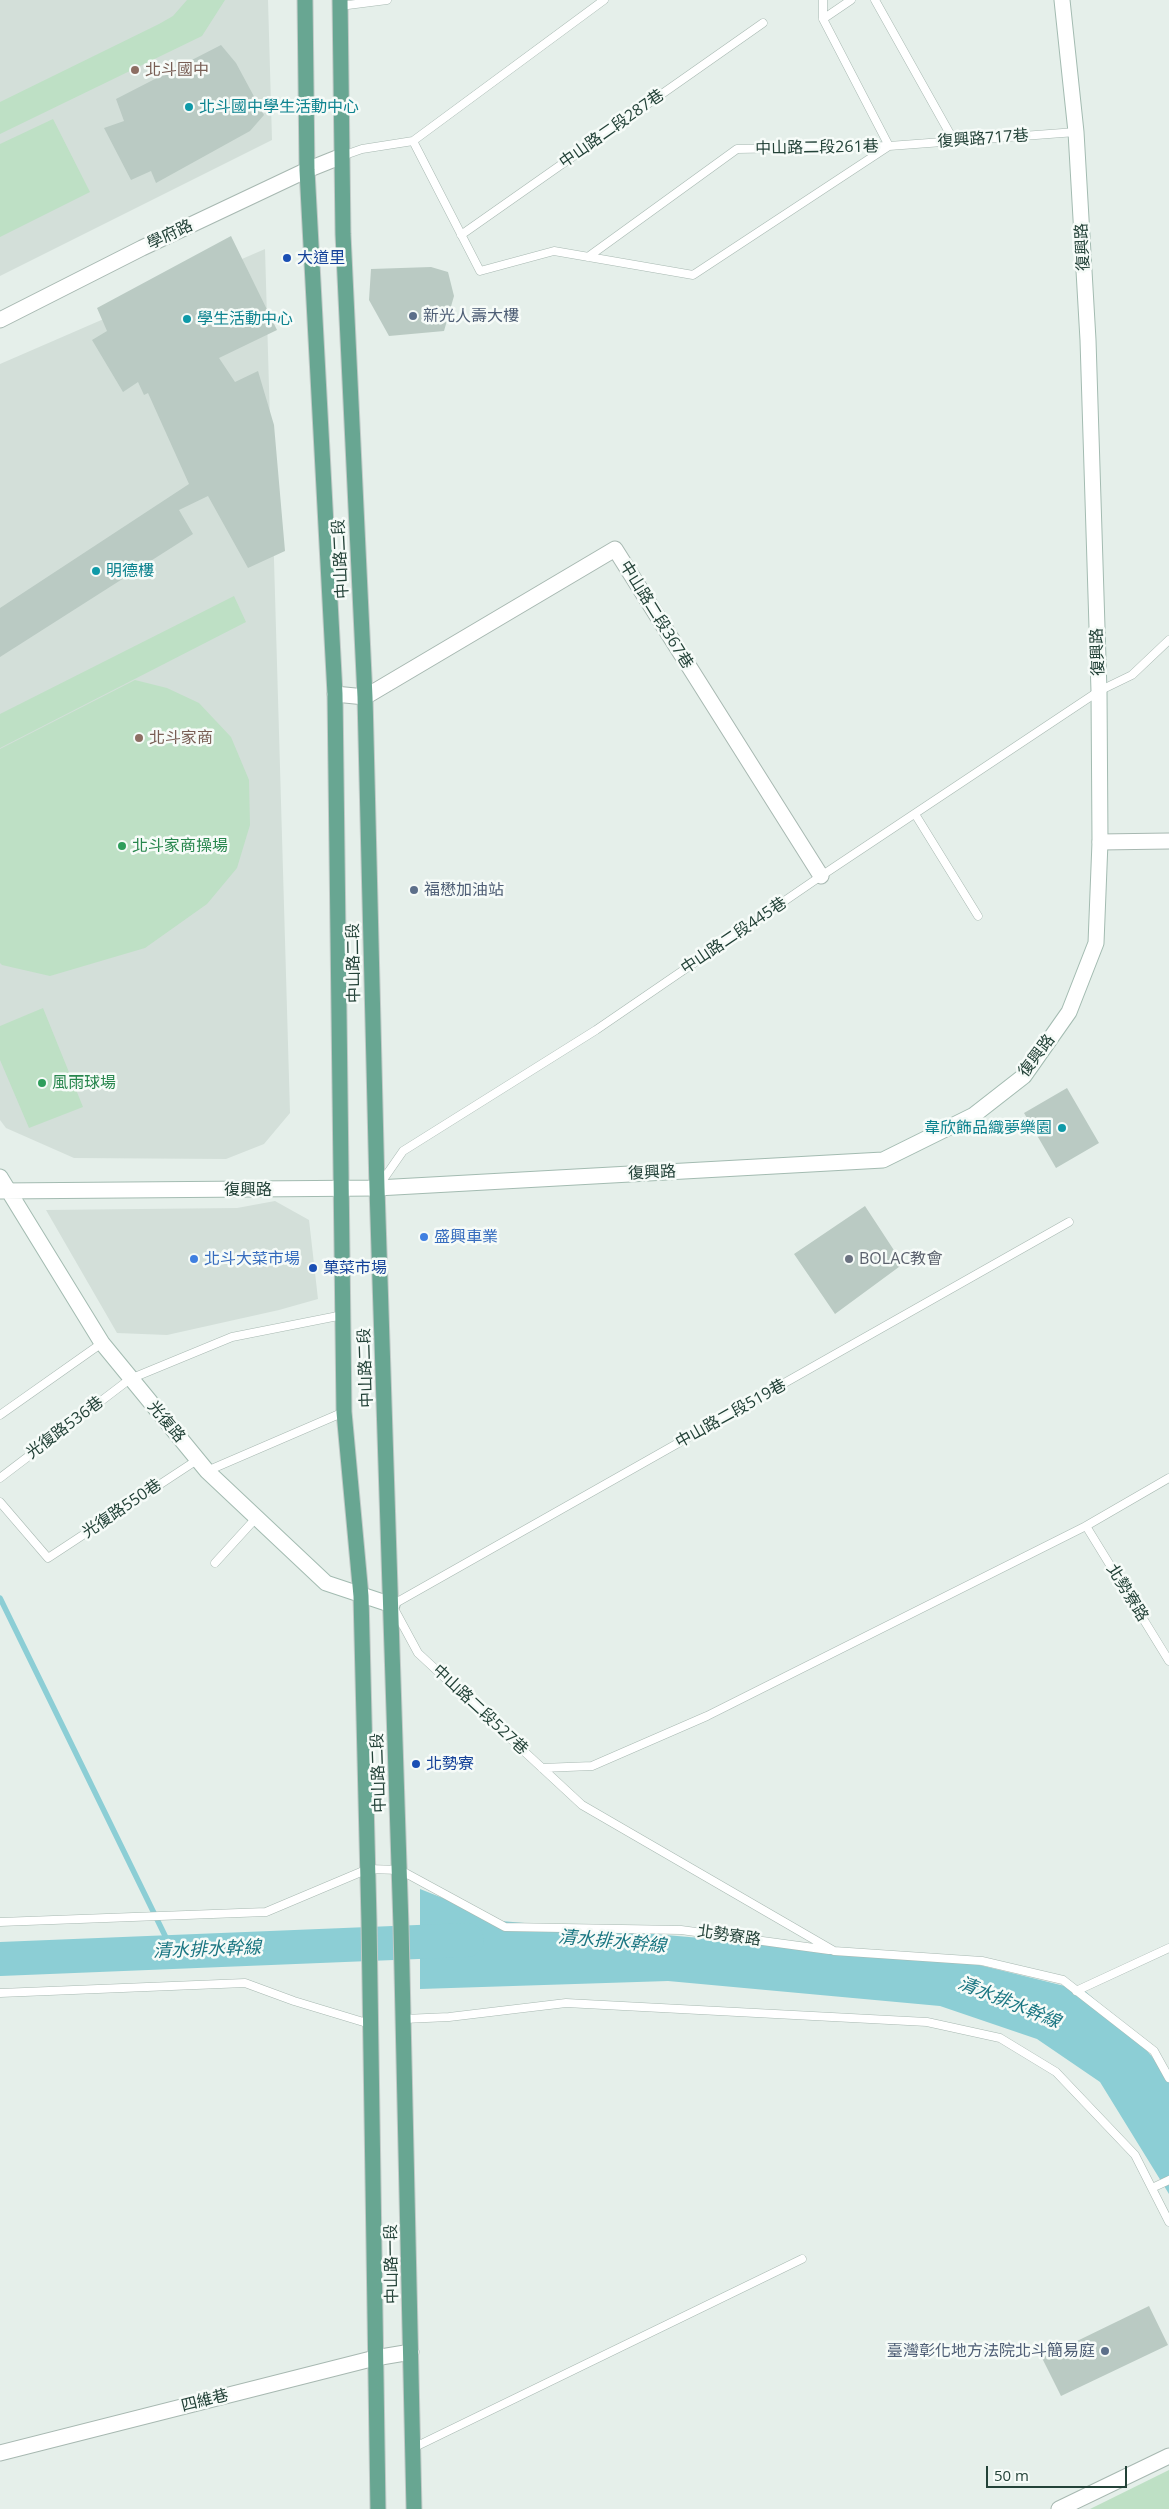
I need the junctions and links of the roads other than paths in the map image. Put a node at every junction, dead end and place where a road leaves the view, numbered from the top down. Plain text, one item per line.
1 (305, 0) edge
2 (387, 0) edge
3 (604, 0) edge
4 (823, 0) edge
5 (851, 0) edge
6 (875, 0) edge
7 (1062, 0) edge
8 (340, 3) edge
9 (822, 19) junction
10 (763, 23) dead end
11 (1076, 132) junction
12 (413, 141) junction
13 (954, 141) junction
14 (889, 146) junction
15 (342, 156) junction
16 (307, 170) junction
17 (461, 235) junction
18 (588, 257) junction
19 (0, 320) edge
20 (1169, 640) edge
21 (1099, 691) junction
22 (335, 694) junction
23 (365, 697) junction
24 (915, 814) junction
25 (1169, 841) edge
26 (1100, 842) junction
27 (821, 876) junction
28 (978, 916) dead end
29 (0, 1177) edge
30 (377, 1188) junction
31 (341, 1190) junction
32 (5, 1191) edge
33 (1069, 1222) dead end
34 (342, 1315) junction
35 (102, 1343) junction
36 (130, 1379) junction
37 (344, 1412) junction
38 (0, 1415) edge
39 (196, 1460) junction
40 (207, 1471) junction
41 (0, 1478) edge
42 (1169, 1478) edge
43 (0, 1502) edge
44 (256, 1518) junction
45 (1086, 1526) junction
46 (215, 1563) dead end
47 (361, 1596) junction
48 (392, 1605) junction
49 (1169, 1661) edge
50 (542, 1768) junction
51 (368, 1869) junction
52 (400, 1870) junction
53 (369, 1921) joint
54 (0, 1922) edge
55 (401, 1926) joint
56 (1169, 1948) edge
57 (834, 1951) junction
58 (1076, 1991) junction
59 (0, 1993) edge
60 (404, 2019) junction
61 (370, 2024) junction
62 (1169, 2078) edge
63 (1169, 2180) edge
64 (1152, 2188) junction
65 (1169, 2222) edge
66 (802, 2259) dead end
67 (411, 2352) junction
68 (375, 2358) junction
69 (413, 2448) junction
70 (0, 2453) edge
71 (1169, 2456) edge
72 (378, 2509) edge
73 (414, 2509) edge
74 (1060, 2509) edge

1 - 16 main road, 中山路二段
2 - 8 lane
3 - 12 lane
4 - 9 lane
5 - 9 lane
6 - 13 lane
7 - 11 street, 復興路
8 - 15 main road, 中山路二段
9 - 14 lane
10 - 17 lane, 中山路二段287巷
11 - 13 lane, 復興路717巷
11 - 21 street, 復興路
12 - 15 lane
12 - 17 lane, 中山路二段261巷
13 - 14 lane, 復興路717巷
14 - 18 lane, 中山路二段261巷
14 - 18 lane, 中山路二段261巷
15 - 16 street, 學府路
15 - 23 main road, 中山路二段
16 - 19 street, 學府路
16 - 22 main road, 中山路二段
17 - 18 lane, 中山路二段261巷
20 - 21 lane, 中山路二段445巷
21 - 24 lane, 中山路二段445巷
21 - 26 street, 復興路
22 - 23 street
22 - 31 main road, 中山路二段
23 - 27 street, 中山路二段367巷
23 - 30 main road, 中山路二段
24 - 27 lane, 中山路二段445巷
24 - 28 lane
25 - 26 street
26 - 30 street, 復興路
27 - 30 lane, 中山路二段445巷
29 - 32 street, 光復路
30 - 31 street, 復興路
30 - 48 main road, 中山路二段
31 - 32 street, 復興路
31 - 34 main road, 中山路二段
32 - 35 street, 光復路
33 - 48 lane, 中山路二段519巷
34 - 36 lane, 光復路536巷
34 - 37 main road, 中山路二段
35 - 36 street, 光復路
35 - 38 lane
36 - 39 street, 光復路
36 - 41 lane, 光復路536巷
37 - 40 lane
37 - 47 main road, 中山路二段
39 - 40 street, 光復路
39 - 43 lane, 光復路550巷
40 - 44 street, 光復路
42 - 45 lane
44 - 46 lane
44 - 47 street, 光復路
45 - 49 lane, 北勢寮路
45 - 50 lane
47 - 48 street, 光復路
47 - 51 main road, 中山路二段
48 - 50 lane, 中山路二段527巷
48 - 52 main road, 中山路二段
50 - 57 lane, 中山路二段527巷
51 - 52 lane, 北勢寮路
51 - 53 main road, 中山路二段
51 - 54 lane
52 - 55 main road, 中山路二段
52 - 57 lane, 北勢寮路
53 - 61 main road, 中山路一段
55 - 60 main road, 中山路一段
56 - 58 lane
57 - 58 lane, 北勢寮路
58 - 62 lane, 北勢寮路
59 - 61 lane
60 - 64 lane
60 - 67 main road, 中山路一段
61 - 68 main road, 中山路一段
63 - 64 lane
64 - 65 lane
66 - 69 lane
67 - 68 street, 四維巷
67 - 69 main road, 中山路一段
68 - 70 street, 四維巷
68 - 72 main road, 中山路一段
69 - 73 main road, 中山路一段
71 - 74 street

